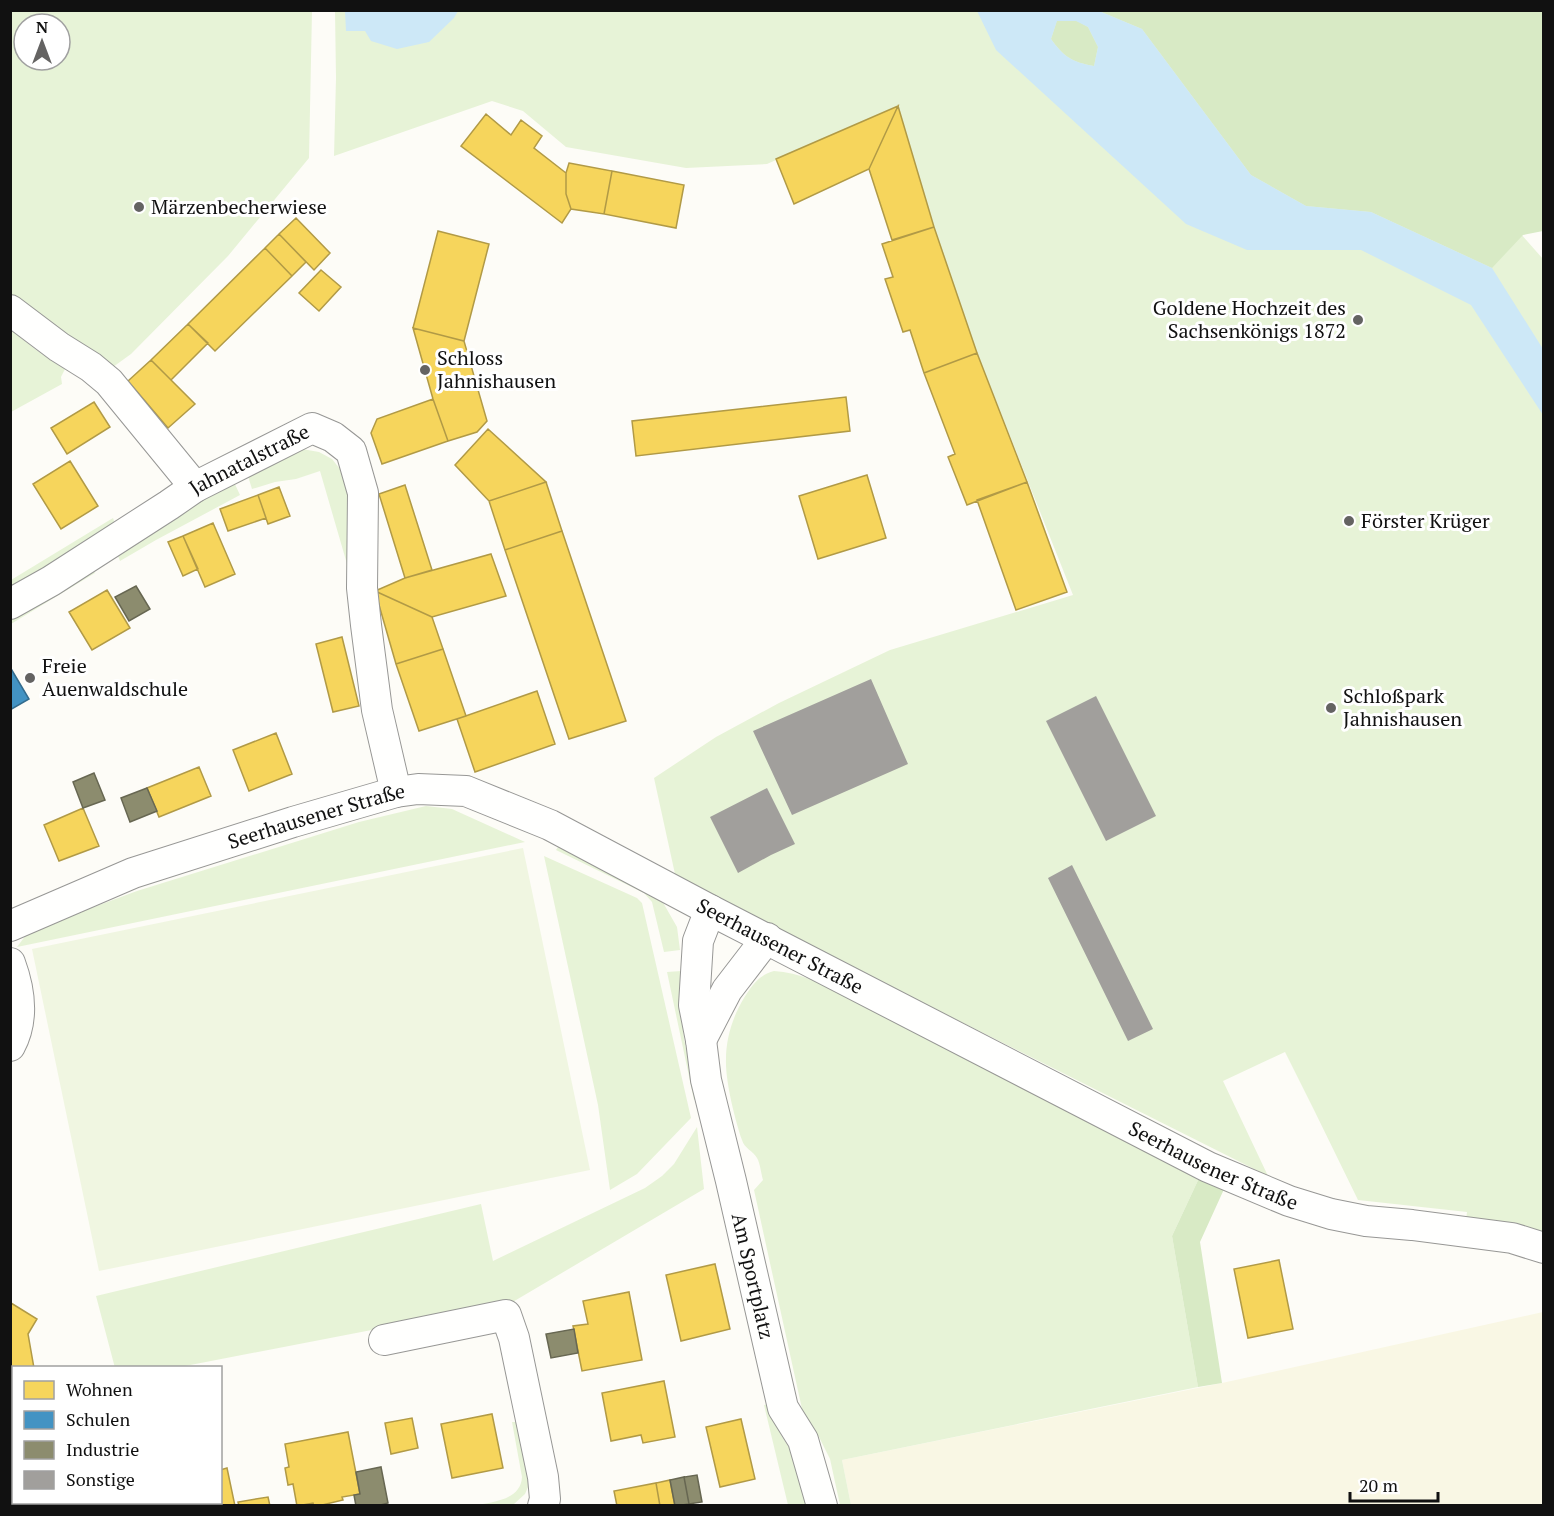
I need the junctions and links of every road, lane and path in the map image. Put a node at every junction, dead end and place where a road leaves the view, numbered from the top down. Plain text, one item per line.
1 (10, 310) edge
2 (195, 487) junction
3 (10, 604) edge
4 (396, 792) junction
5 (710, 910) junction
6 (10, 926) edge
7 (767, 938) junction
8 (10, 963) edge
9 (701, 1040) junction
10 (10, 1046) edge
11 (1544, 1248) edge
12 (384, 1340) dead end
13 (543, 1506) edge
14 (822, 1506) edge

1 - 2 street
2 - 3 street, Jahnatalstraße
2 - 4 street, Jahnatalstraße
4 - 5 street, Seerhausener Straße
4 - 6 street, Seerhausener Straße
5 - 7 street, Seerhausener Straße
5 - 9 street, Am Sportplatz
7 - 9 street
7 - 11 street, Seerhausener Straße
8 - 10 street
9 - 14 street, Am Sportplatz
12 - 13 street

